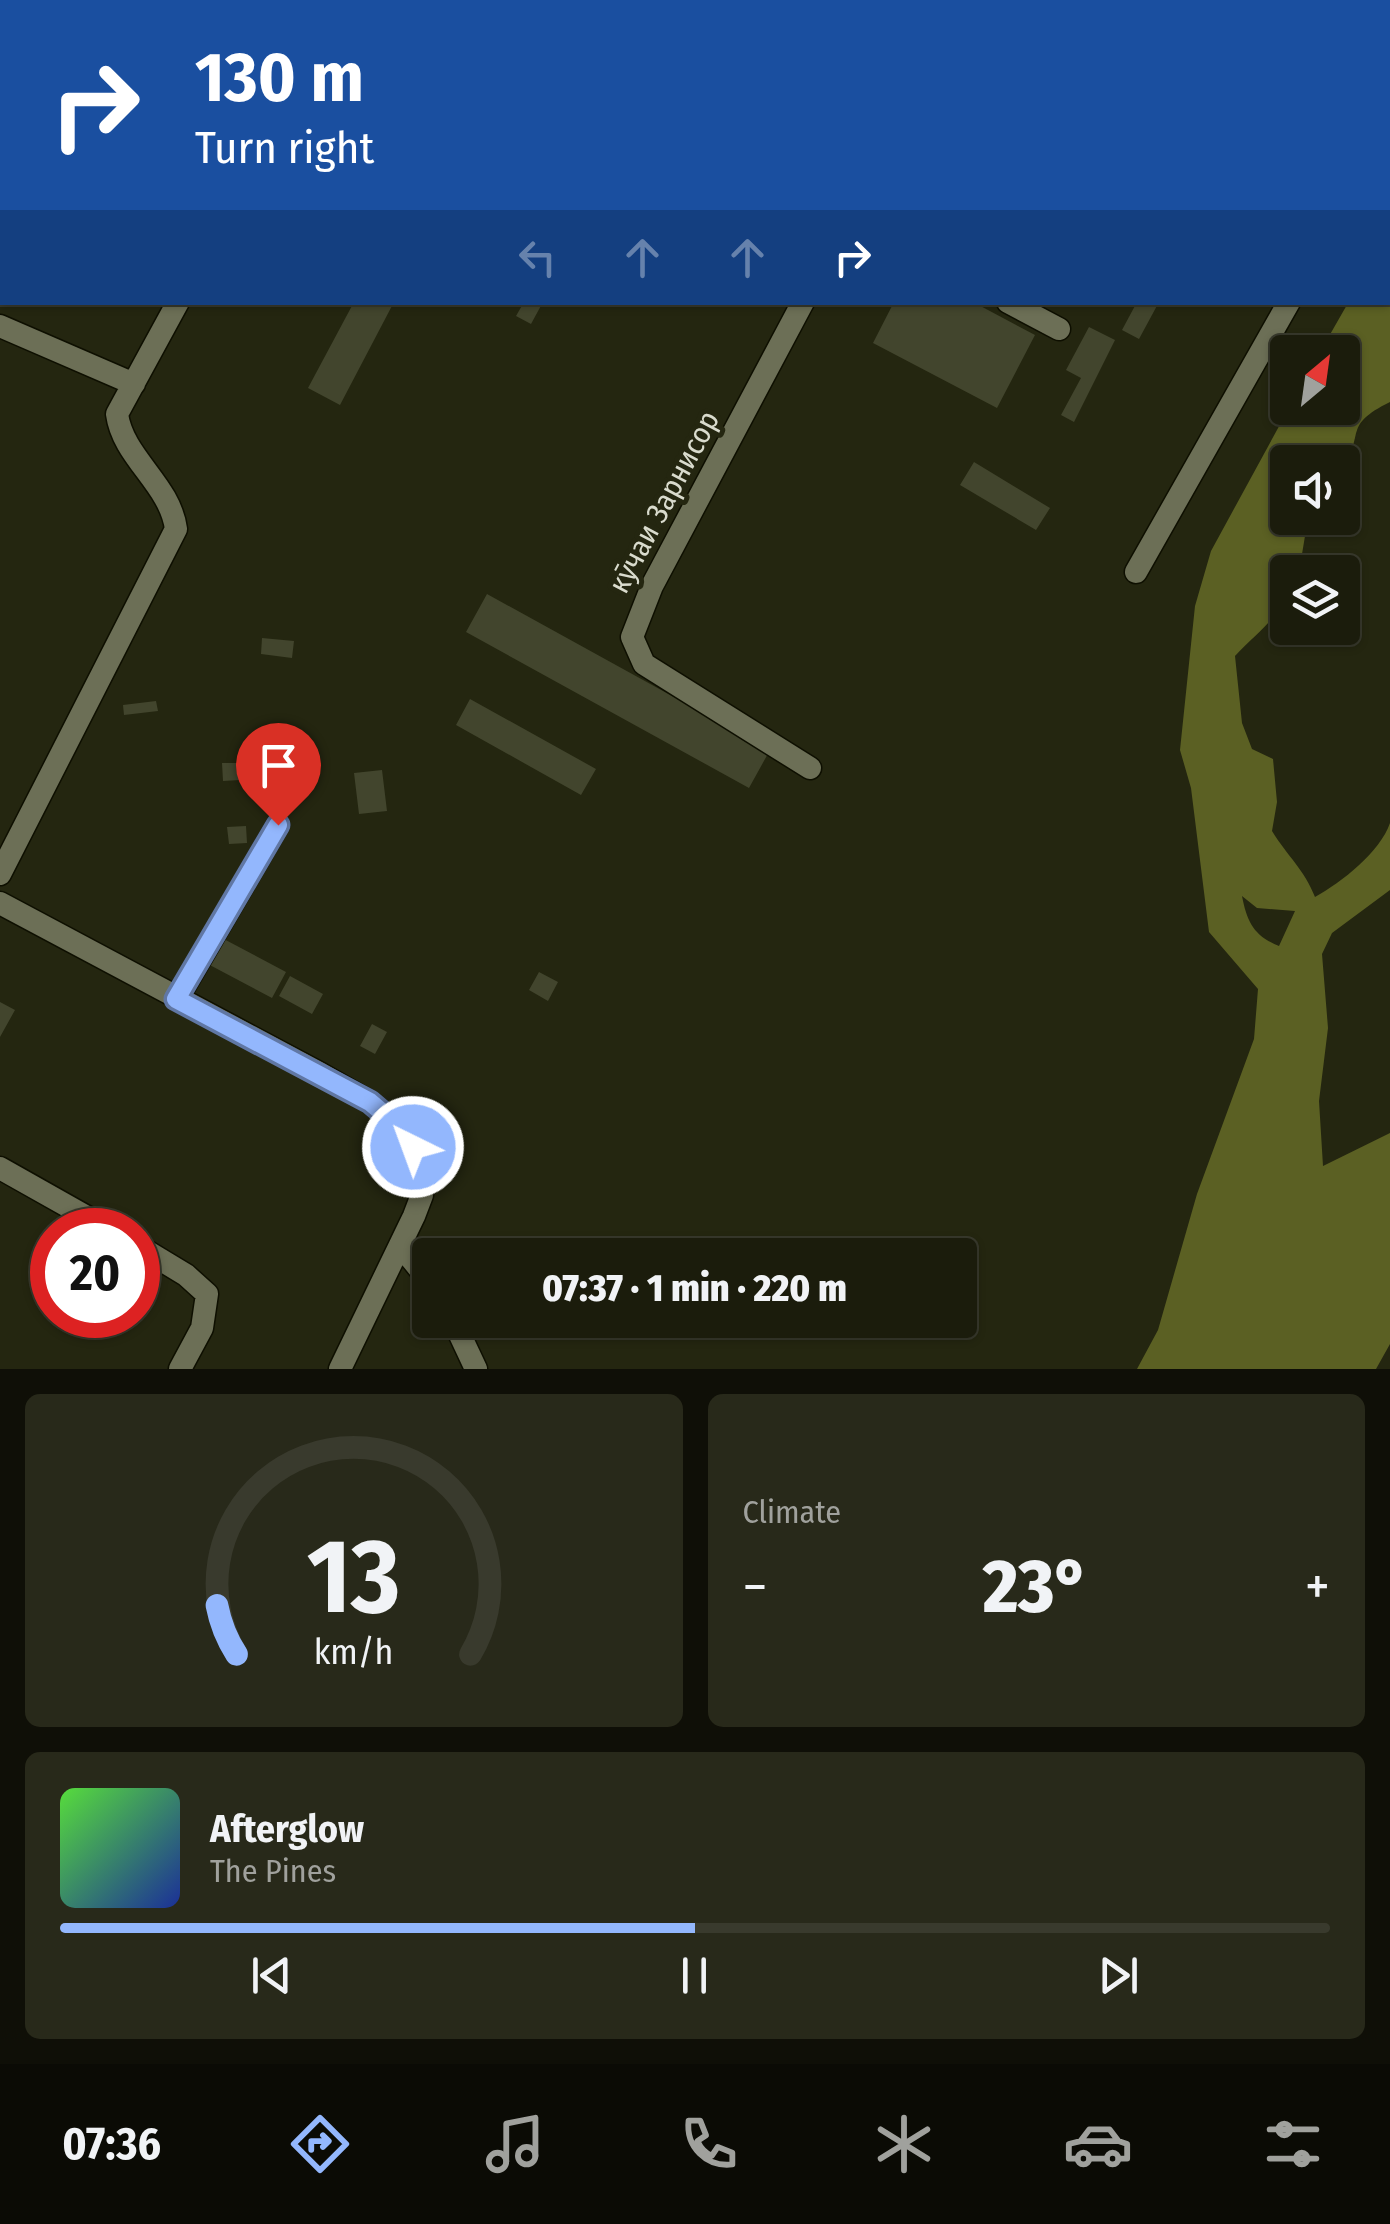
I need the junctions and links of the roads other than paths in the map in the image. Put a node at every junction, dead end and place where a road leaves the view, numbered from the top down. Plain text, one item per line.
1 (176, 305) edge
2 (801, 305) edge
3 (1014, 305) edge
4 (1288, 305) edge
5 (0, 326) edge
6 (1059, 329) dead end
7 (134, 384) junction
8 (1136, 572) dead end
9 (810, 768) dead end
10 (278, 825) dead end
11 (0, 874) edge
12 (0, 903) edge
13 (176, 999) junction
14 (0, 1168) edge
15 (71, 1208) edge
16 (401, 1246) junction
17 (160, 1259) edge
18 (412, 1260) edge
19 (461, 1338) edge
20 (180, 1369) edge
21 (340, 1369) edge
22 (476, 1369) edge

1 - 7 lane
2 - 9 lane, кӯчаи Зарнисор
3 - 6 lane
4 - 8 lane
5 - 7 lane
7 - 11 lane
10 - 13 lane
12 - 13 lane
13 - 16 lane
14 - 15 lane
16 - 18 lane
16 - 21 lane
17 - 20 lane
19 - 22 lane

